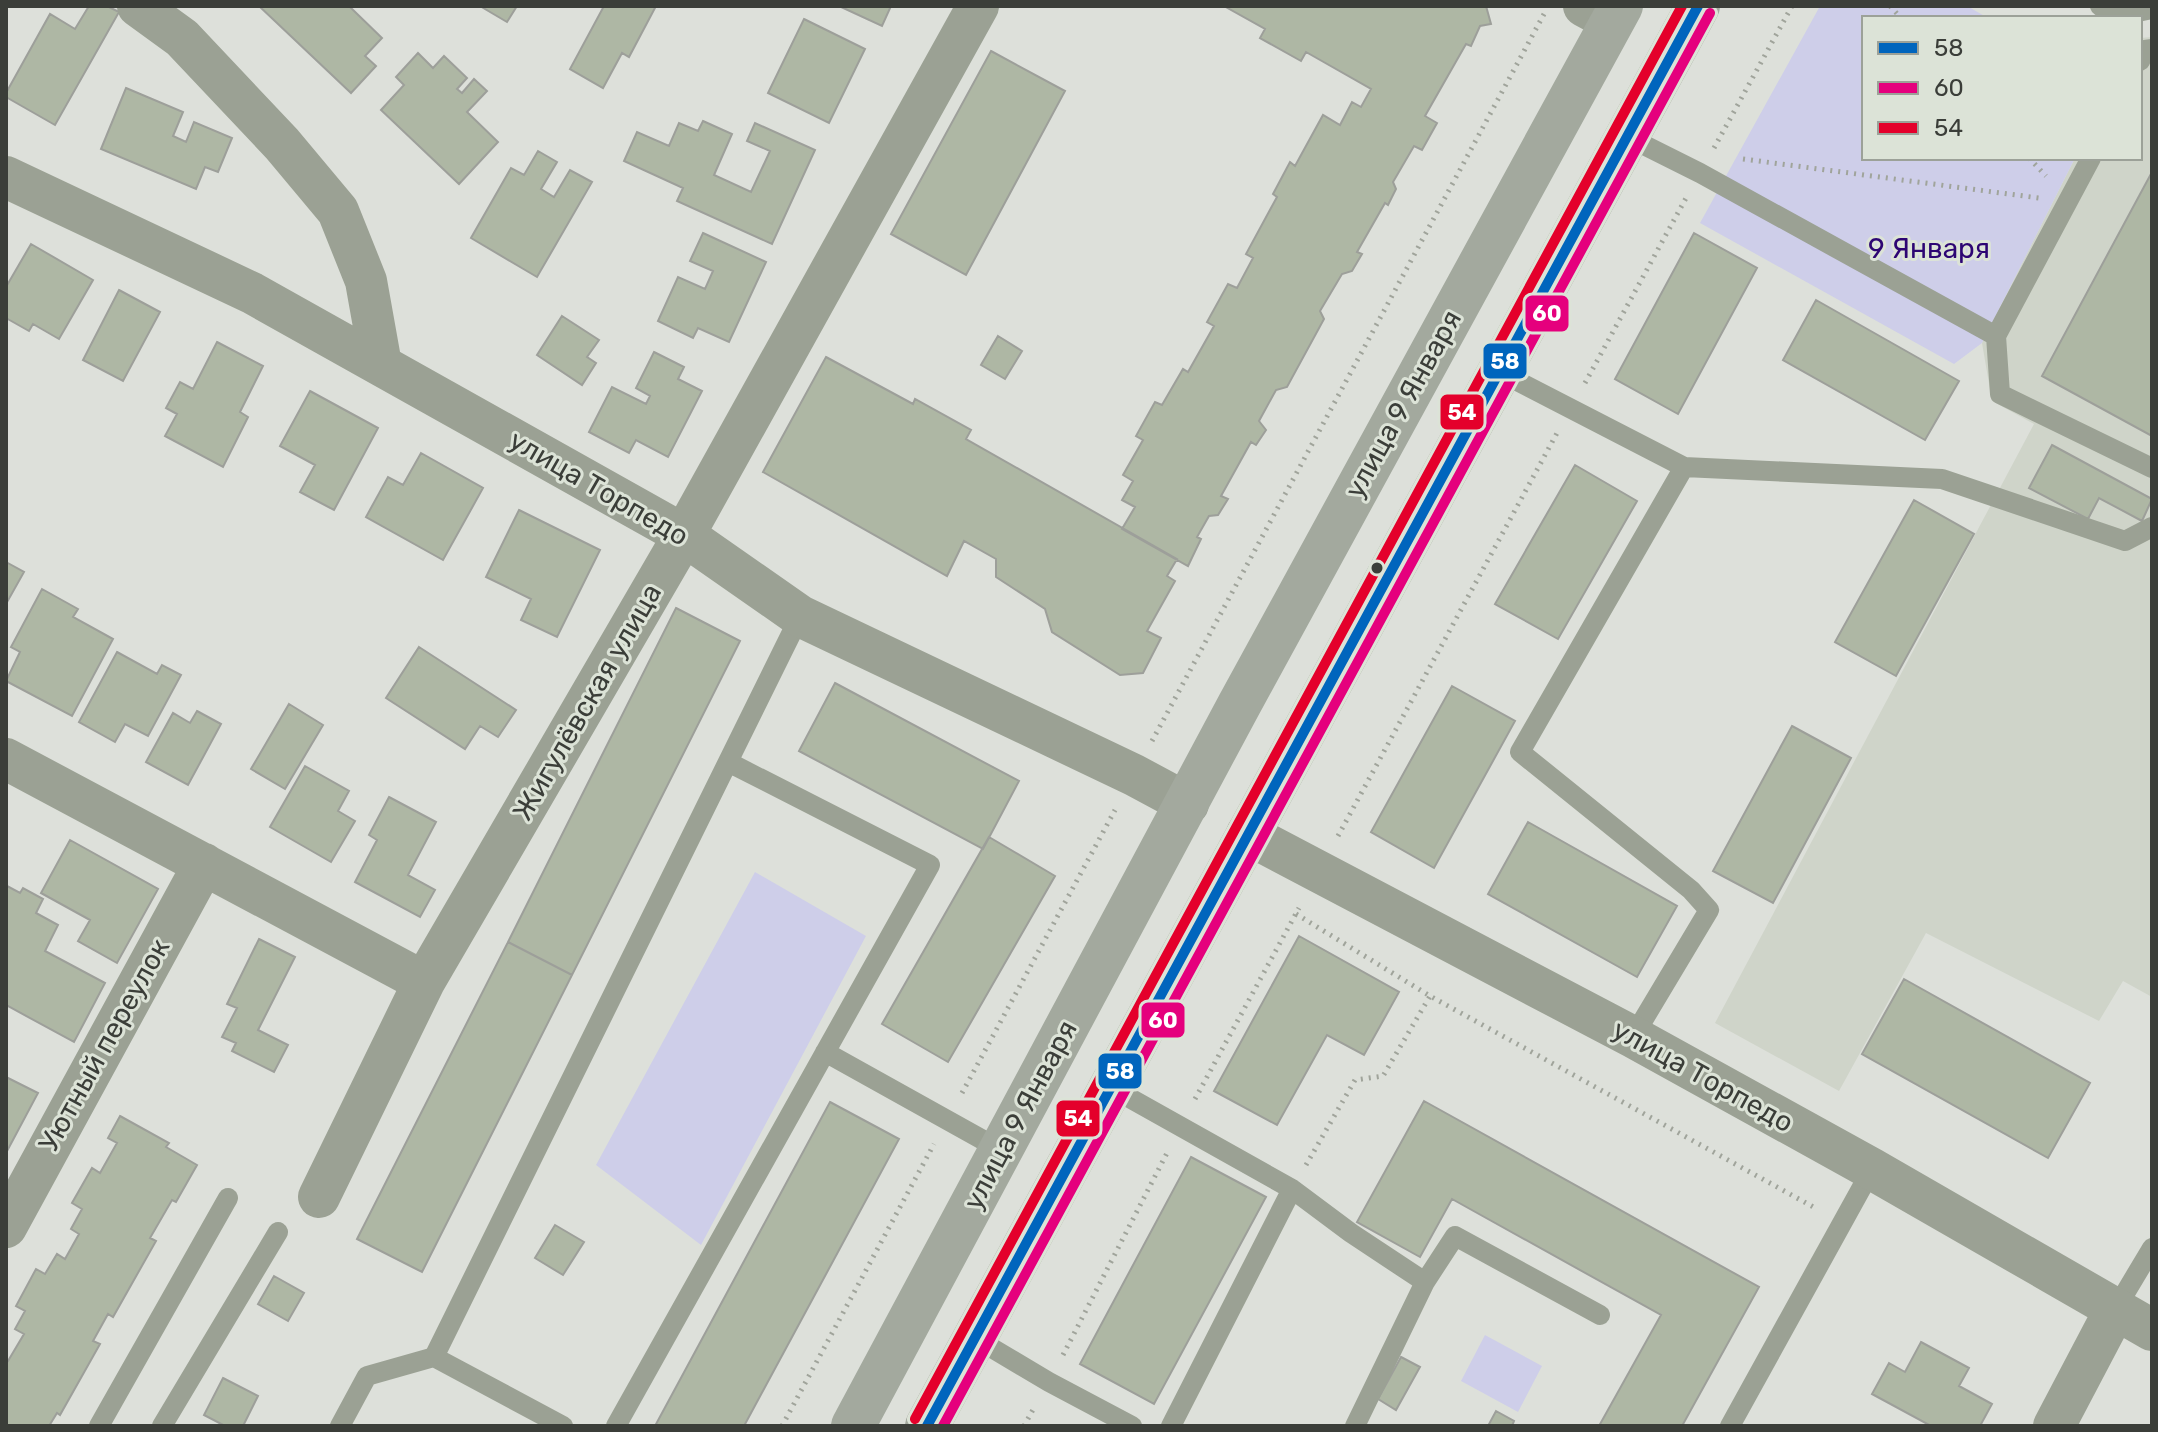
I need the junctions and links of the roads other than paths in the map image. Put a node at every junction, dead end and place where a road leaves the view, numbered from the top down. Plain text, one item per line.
1 (138, 6) edge
2 (978, 6) edge
3 (1698, 6) edge
4 (2100, 6) edge
5 (2152, 9) edge
6 (1606, 11) edge
7 (1628, 137) junction
8 (2090, 160) edge
9 (6, 177) edge
10 (1996, 336) junction
11 (381, 365) junction
12 (1500, 372) junction
13 (1684, 467) junction
14 (2152, 468) edge
15 (2152, 527) edge
16 (684, 535) junction
17 (800, 616) junction
18 (6, 759) edge
19 (728, 762) junction
20 (1188, 804) junction
21 (1247, 834) junction
22 (204, 864) junction
23 (424, 982) junction
24 (1633, 1037) junction
25 (825, 1052) junction
26 (1110, 1087) junction
27 (1001, 1150) junction
28 (1872, 1169) junction
29 (1292, 1189) junction
30 (319, 1197) dead end
31 (228, 1198) dead end
32 (6, 1227) edge
33 (278, 1232) dead end
34 (2152, 1248) edge
35 (1425, 1282) junction
36 (2115, 1310) junction
37 (1600, 1315) dead end
38 (2152, 1330) edge
39 (975, 1338) junction
40 (434, 1357) junction
41 (99, 1426) edge
42 (162, 1426) edge
43 (340, 1426) edge
44 (563, 1426) edge
45 (616, 1426) edge
46 (853, 1426) edge
47 (927, 1426) edge
48 (1132, 1426) edge
49 (1171, 1426) edge
50 (1355, 1426) edge
51 (1730, 1426) edge
52 (2054, 1426) edge

1 - 11 street
2 - 16 street, Жигулёвская улица
3 - 7 main road
4 - 5 lane
6 - 20 main road, улица 9 Января
7 - 10 lane
7 - 12 main road
8 - 10 lane
9 - 11 street, улица Торпедо
10 - 14 lane
11 - 16 street, улица Торпедо
12 - 13 lane
12 - 21 main road
13 - 15 lane
13 - 24 lane
16 - 17 street, улица Торпедо
16 - 23 street, Жигулёвская улица
17 - 19 lane
17 - 20 street, улица Торпедо
18 - 22 street
19 - 25 lane
19 - 40 lane
20 - 21 main road
20 - 27 main road, улица 9 Января
21 - 24 street, улица Торпедо
21 - 26 main road
22 - 23 street
22 - 32 street, Уютный переулок
23 - 30 street
24 - 28 street, улица Торпедо
25 - 27 lane
25 - 45 lane
26 - 29 lane
26 - 39 main road
27 - 46 main road, улица 9 Января
28 - 36 street, улица Торпедо
28 - 51 lane
29 - 35 lane
29 - 49 lane
31 - 41 lane
33 - 42 lane
34 - 36 lane
35 - 37 lane
35 - 50 lane
36 - 38 street, улица Торпедо
36 - 52 street
39 - 47 main road
39 - 48 lane
40 - 43 lane
40 - 44 lane

